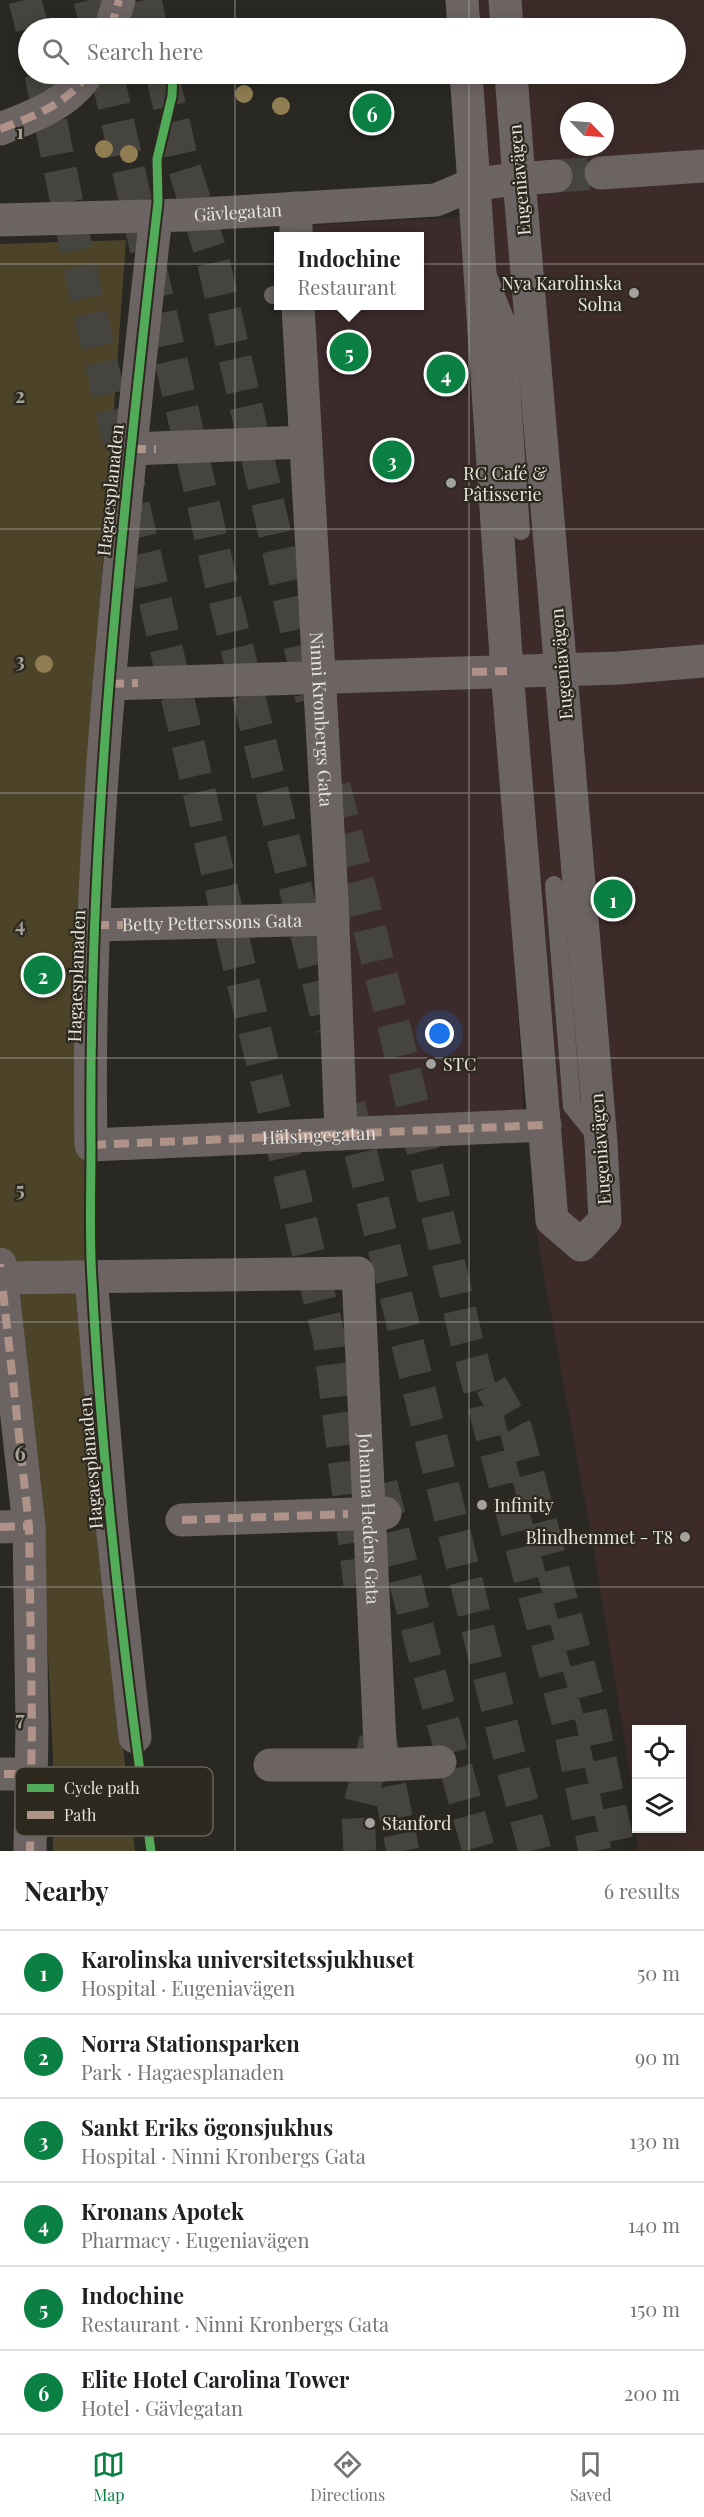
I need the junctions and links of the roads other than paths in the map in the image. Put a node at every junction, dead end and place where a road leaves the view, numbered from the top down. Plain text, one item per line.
1 (118, 0) edge
2 (462, 0) edge
3 (505, 0) edge
4 (114, 18) edge
5 (463, 18) edge
6 (506, 18) edge
7 (80, 84) edge
8 (467, 84) edge
9 (512, 84) edge
10 (0, 129) edge
11 (704, 166) edge
12 (601, 173) tunnel mouth
13 (556, 176) tunnel mouth
14 (519, 179) junction
15 (474, 184) junction
16 (156, 216) junction
17 (0, 220) edge
18 (296, 222) edge
19 (480, 254) junction
20 (525, 254) junction
21 (285, 310) edge
22 (507, 323) junction
23 (305, 442) junction
24 (131, 449) junction
25 (521, 531) dead end
26 (704, 662) edge
27 (561, 669) junction
28 (507, 671) junction
29 (318, 677) junction
30 (109, 684) junction
31 (554, 885) dead end
32 (333, 919) junction
33 (94, 926) junction
34 (572, 1106) junction
35 (341, 1134) junction
36 (546, 1136) junction
37 (601, 1142) junction
38 (91, 1145) joint
39 (0, 1274) edge
40 (92, 1277) junction
41 (377, 1513) junction
42 (182, 1520) dead end
43 (14, 1527) edge
44 (135, 1737) dead end
45 (440, 1762) dead end
46 (270, 1765) dead end
47 (381, 1765) junction
48 (31, 1767) edge
49 (30, 1836) edge
50 (30, 1851) edge

1 - 4 street
2 - 5 street
3 - 6 street
7 - 10 street
8 - 15 street, Eugeniavägen
9 - 14 street, Eugeniavägen
11 - 12 street
13 - 14 street
14 - 15 street, Gävlegatan
14 - 20 street, Eugeniavägen
15 - 18 street, Gävlegatan
15 - 19 street, Eugeniavägen
16 - 17 street, Gävlegatan
16 - 18 street, Gävlegatan
16 - 24 street, Hagaesplanaden
19 - 22 lane
19 - 28 street, Eugeniavägen
20 - 22 lane
20 - 27 street, Eugeniavägen
21 - 23 street, Ninni Kronbergs Gata
22 - 25 lane
23 - 24 street
23 - 29 street, Ninni Kronbergs Gata
24 - 30 street, Hagaesplanaden
26 - 27 street
27 - 28 street
27 - 37 street, Eugeniavägen
28 - 29 street
28 - 36 street, Eugeniavägen
29 - 30 street
29 - 32 street, Ninni Kronbergs Gata
30 - 33 street, Hagaesplanaden
31 - 34 lane
32 - 33 street, Betty Petterssons Gata
32 - 35 street, Ninni Kronbergs Gata
33 - 38 street, Hagaesplanaden
34 - 36 lane
34 - 37 lane
35 - 36 street, Hälsingegatan
35 - 38 street, Hälsingegatan
36 - 37 street, Eugeniavägen
39 - 40 street
39 - 43 street
40 - 41 street, Johanna Hedéns Gata
40 - 44 street, Hagaesplanaden
41 - 42 street
41 - 47 street, Johanna Hedéns Gata
43 - 48 street
45 - 47 street
46 - 47 street
49 - 50 street

